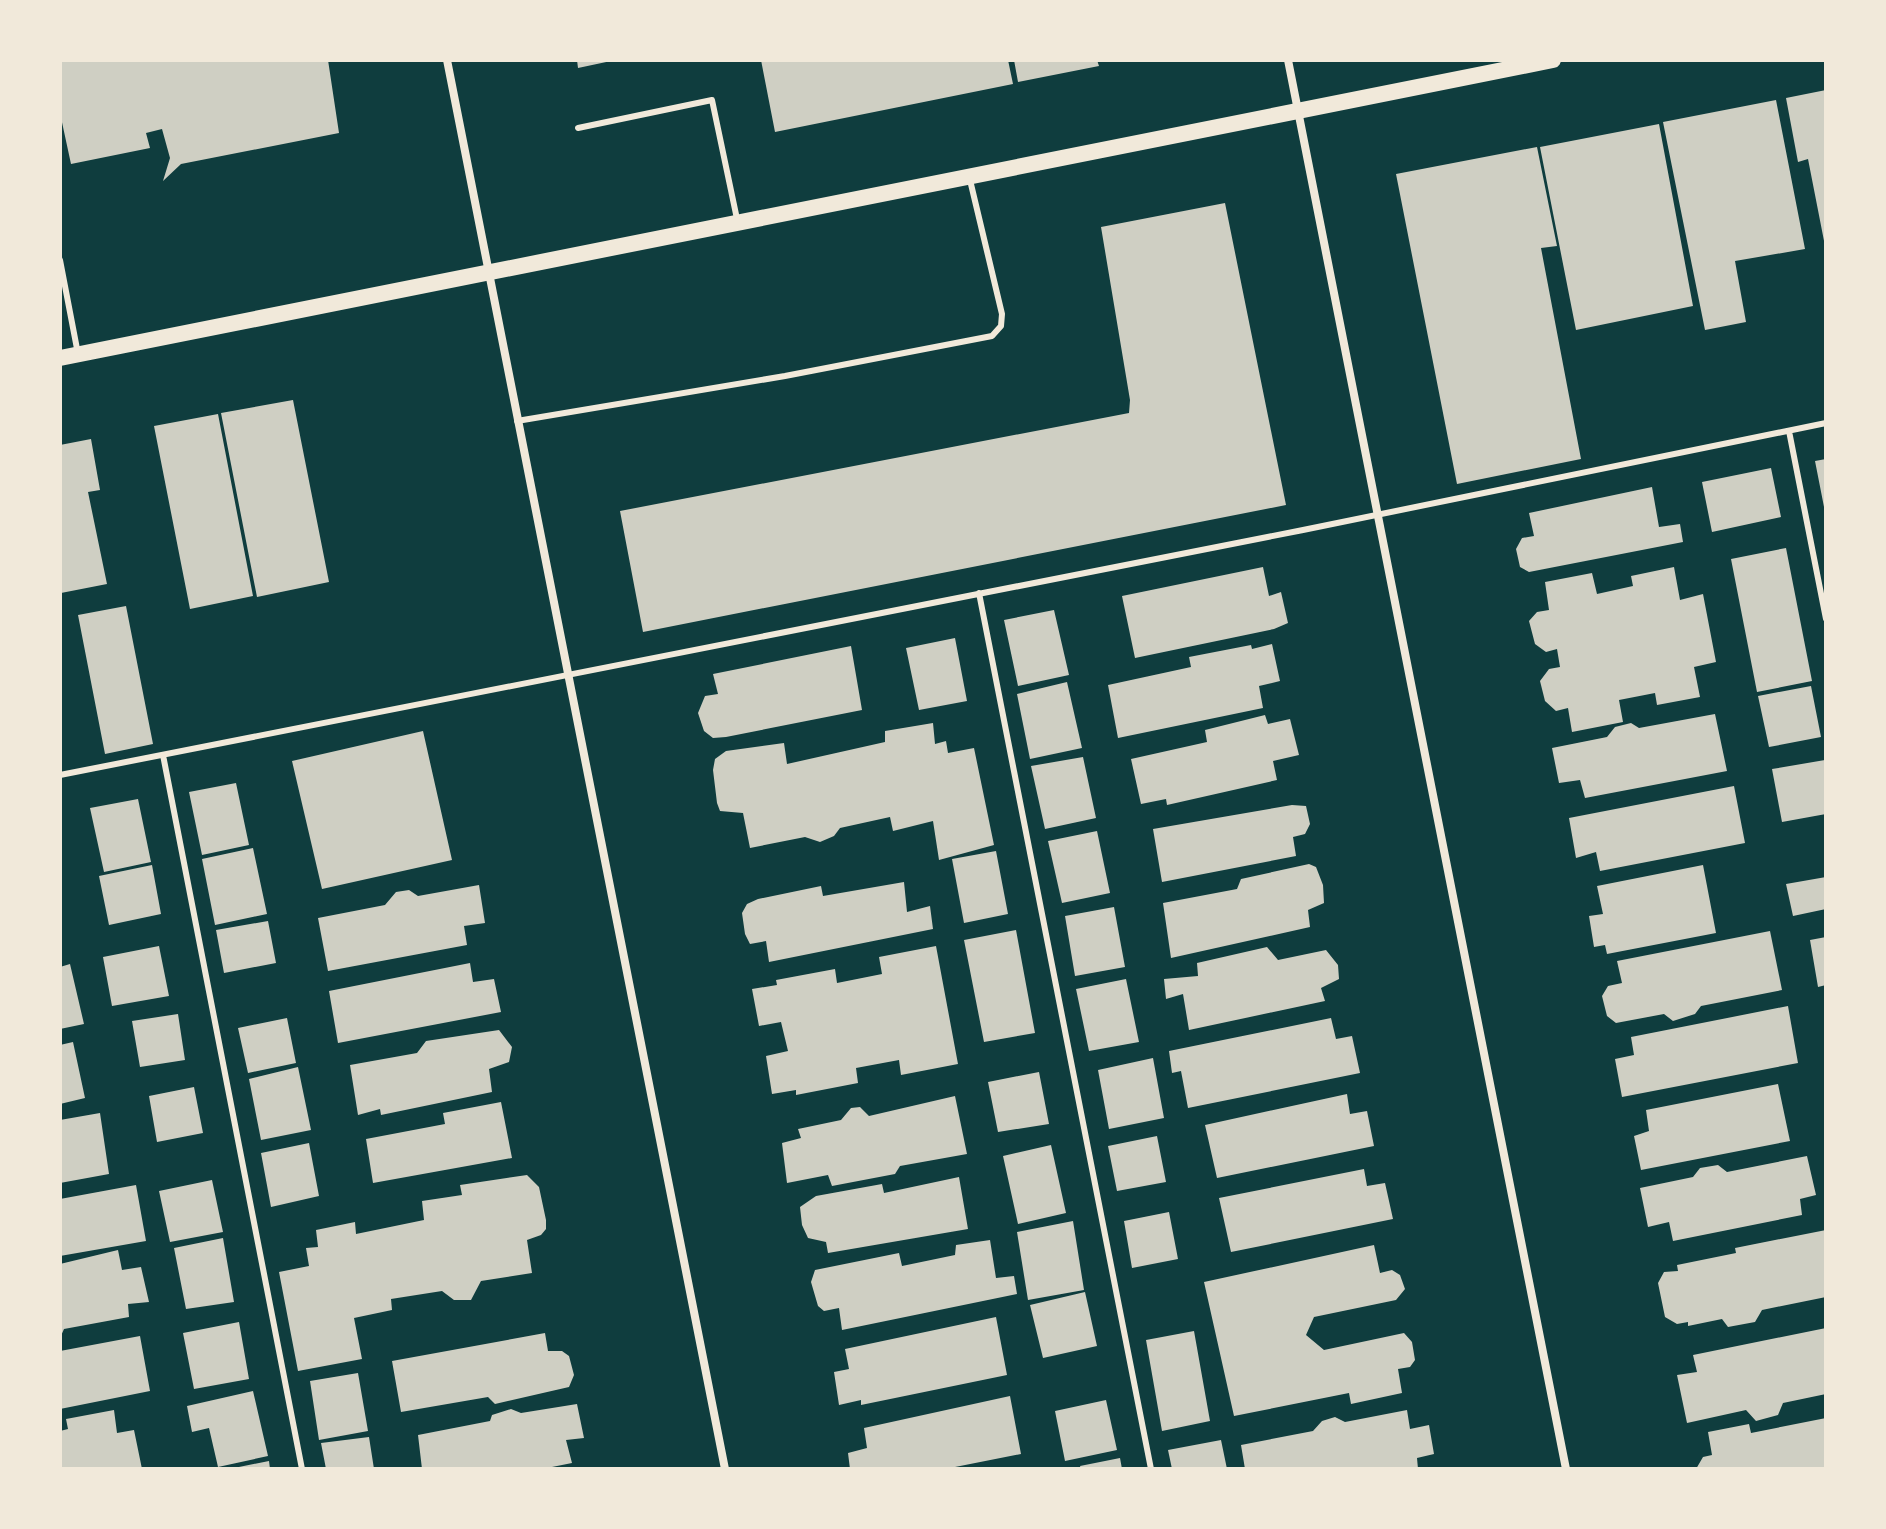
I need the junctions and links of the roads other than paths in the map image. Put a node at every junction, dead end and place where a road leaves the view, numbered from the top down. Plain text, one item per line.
1 (447, 60) edge
2 (1288, 60) edge
3 (1553, 60) edge
4 (1298, 111) junction
5 (578, 128) dead end
6 (969, 177) junction
7 (737, 223) junction
8 (60, 260) edge
9 (489, 272) junction
10 (78, 354) junction
11 (60, 358) edge
12 (517, 421) junction
13 (1826, 423) edge
14 (1789, 431) junction
15 (1378, 515) junction
16 (979, 593) junction
17 (1826, 619) edge
18 (568, 674) junction
19 (163, 755) junction
20 (60, 775) edge
21 (302, 1469) edge
22 (725, 1469) edge
23 (1151, 1469) edge
24 (1566, 1469) edge

1 - 9 street
2 - 4 street
3 - 4 main road
4 - 6 main road
4 - 15 street
5 - 7 lane
6 - 7 main road
6 - 12 lane
7 - 9 main road
8 - 10 lane
9 - 10 main road
9 - 12 street
10 - 11 main road
12 - 18 street
13 - 14 lane
14 - 15 lane
14 - 17 lane
15 - 16 lane
15 - 24 street
16 - 18 lane
16 - 23 lane
18 - 19 lane
18 - 22 street
19 - 20 lane
19 - 21 lane

